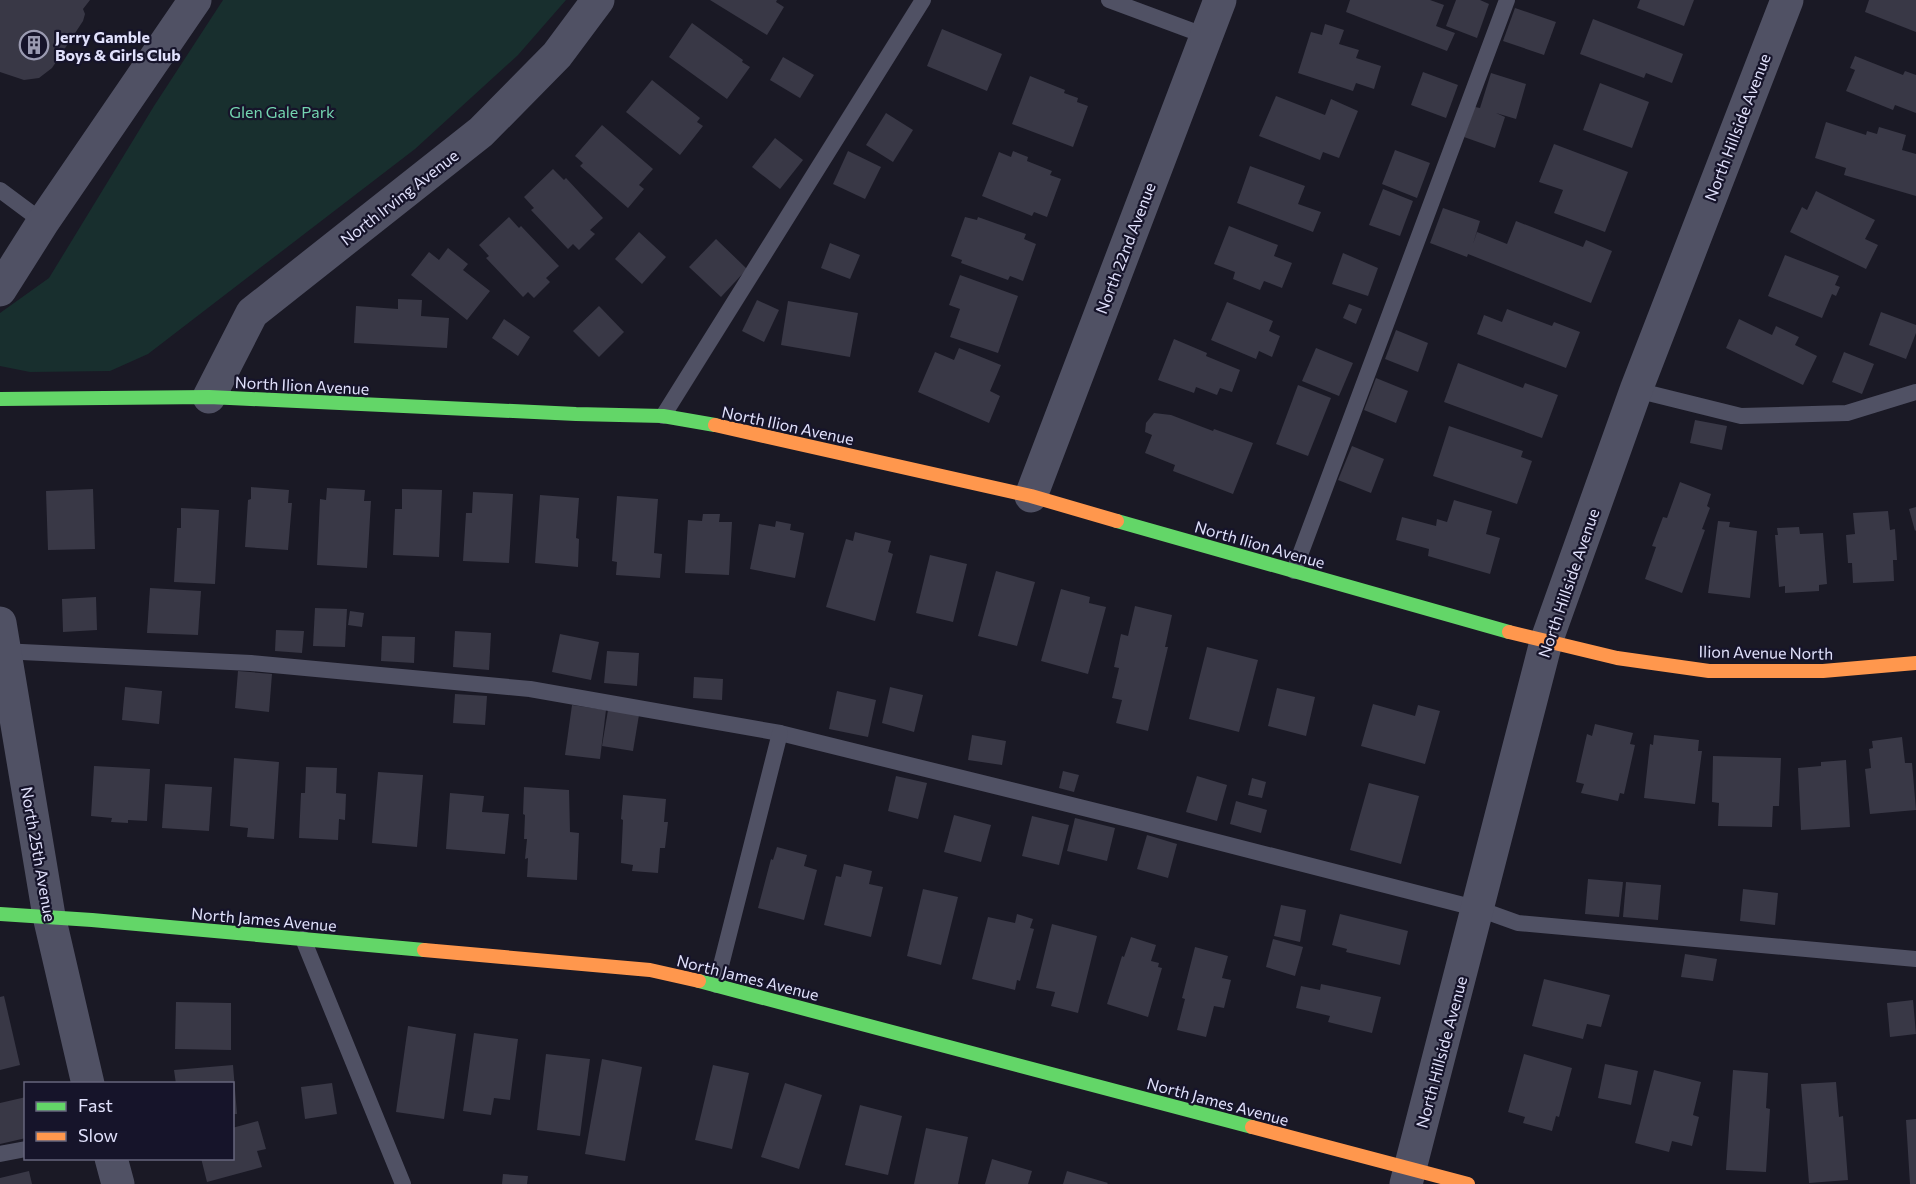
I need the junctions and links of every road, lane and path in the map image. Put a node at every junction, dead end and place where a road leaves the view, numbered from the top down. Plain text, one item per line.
1 (195, 0) edge
2 (598, 0) edge
3 (923, 0) edge
4 (1108, 0) edge
5 (1220, 0) edge
6 (1507, 0) edge
7 (1787, 0) edge
8 (1206, 36) junction
9 (0, 190) edge
10 (43, 222) junction
11 (0, 290) edge
12 (1636, 390) junction
13 (1915, 390) edge
14 (209, 397) junction
15 (0, 399) edge
16 (663, 416) junction
17 (1031, 496) junction
18 (1294, 571) junction
19 (2, 642) edge
20 (1546, 642) junction
21 (1916, 663) edge
22 (780, 733) junction
23 (1479, 909) junction
24 (0, 914) edge
25 (49, 916) junction
26 (303, 939) junction
27 (1916, 959) edge
28 (716, 985) junction
29 (88, 1082) edge
30 (24, 1149) edge
31 (0, 1154) edge
32 (112, 1160) edge
33 (1408, 1176) edge
34 (118, 1184) edge
35 (403, 1184) edge
36 (1468, 1184) edge

1 - 10 street
2 - 14 street, North Irving Avenue
3 - 16 lane
4 - 8 lane
5 - 8 street, North 22nd Avenue
6 - 18 lane
7 - 12 street, North Hillside Avenue
8 - 17 street, North 22nd Avenue
9 - 10 lane
10 - 11 street
12 - 13 lane
12 - 20 street, North Hillside Avenue
14 - 15 street, North Ilion Avenue
14 - 16 street, North Ilion Avenue
16 - 17 street, North Ilion Avenue
17 - 18 street, North Ilion Avenue
18 - 20 street, North Ilion Avenue
19 - 22 lane
19 - 25 street, North 25th Avenue
20 - 21 street, Ilion Avenue North
20 - 23 street, North Hillside Avenue
22 - 23 lane
22 - 28 lane
23 - 27 lane
23 - 33 street, North Hillside Avenue
24 - 25 street, North James Avenue
25 - 26 street, North James Avenue
25 - 29 street, North 25th Avenue
26 - 28 street, North James Avenue
26 - 35 lane
28 - 33 street, North James Avenue
30 - 31 lane
32 - 34 street
33 - 36 street, North James Avenue

